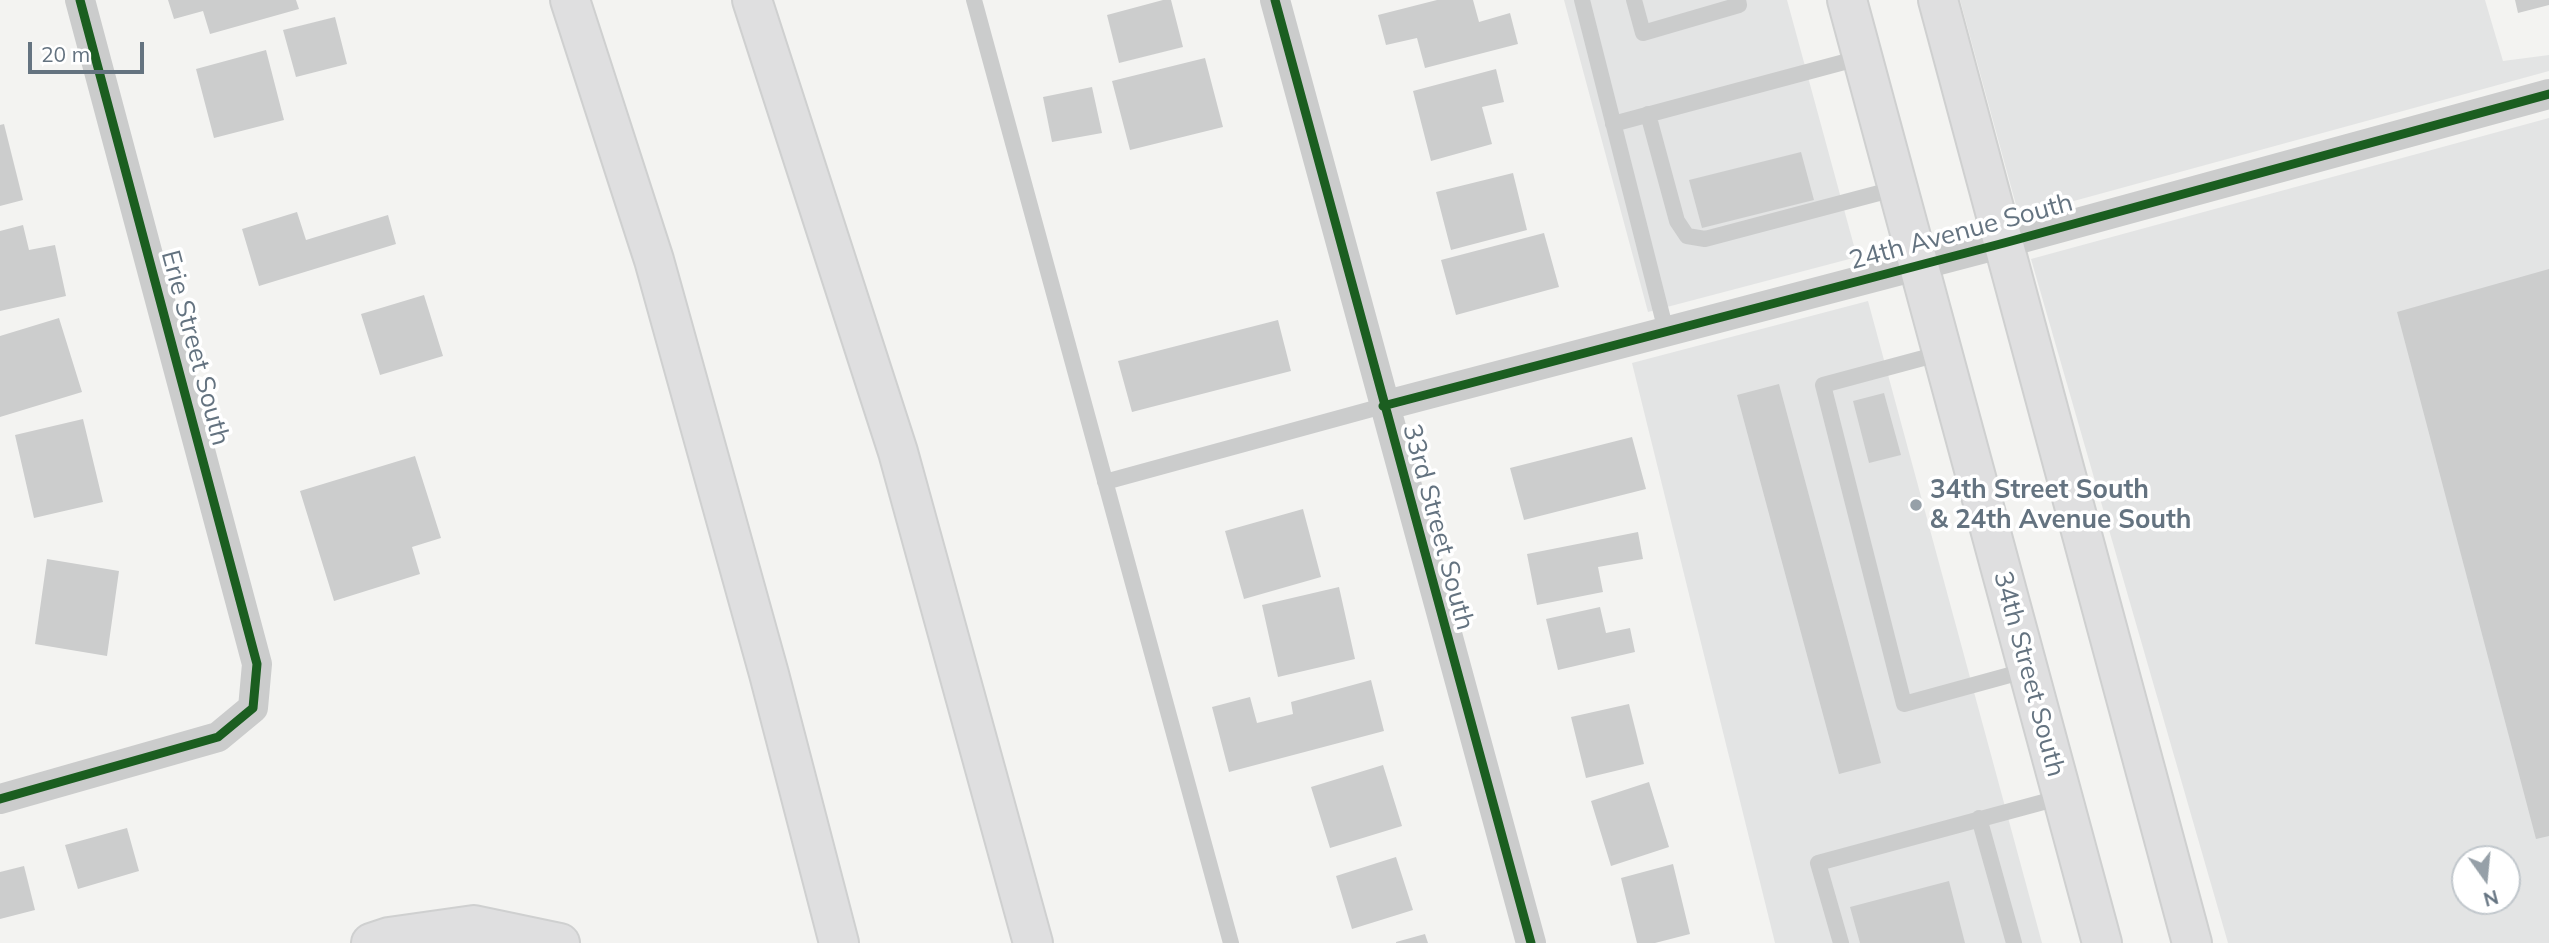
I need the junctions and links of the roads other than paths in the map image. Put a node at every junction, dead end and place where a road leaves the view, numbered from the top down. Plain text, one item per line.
1 (80, 0) edge
2 (570, 0) edge
3 (752, 0) edge
4 (974, 0) edge
5 (1275, 0) edge
6 (1582, 0) edge
7 (1634, 0) edge
8 (1738, 0) edge
9 (1847, 0) edge
10 (1938, 0) edge
11 (1863, 57) junction
12 (2549, 94) edge
13 (1648, 114) junction
14 (1613, 124) junction
15 (1898, 188) junction
16 (2004, 243) junction
17 (1918, 264) junction
18 (1666, 331) junction
19 (1942, 353) junction
20 (1382, 406) junction
21 (1105, 482) junction
22 (2028, 670) junction
23 (2062, 797) junction
24 (0, 799) edge
25 (1979, 818) junction
26 (371, 943) edge
27 (560, 943) edge
28 (839, 943) edge
29 (1033, 943) edge
30 (1231, 943) edge
31 (1531, 943) edge
32 (1841, 943) edge
33 (2014, 943) edge
34 (2102, 943) edge
35 (2192, 943) edge

1 - 24 street, Erie Street South
2 - 28 highway
3 - 29 highway
4 - 21 lane
5 - 20 street, 33rd Street South
6 - 14 lane
7 - 8 lane
9 - 11 highway, 34th Street South
10 - 16 highway
11 - 13 lane
11 - 15 highway, 34th Street South
12 - 16 street, 24th Avenue South
13 - 14 lane
13 - 15 lane
14 - 18 lane
15 - 17 highway, 34th Street South
16 - 17 street, 24th Avenue South
16 - 35 highway
17 - 18 street, 24th Avenue South
17 - 19 highway, 34th Street South
18 - 20 street, 24th Avenue South
19 - 22 highway, 34th Street South
19 - 22 lane
20 - 21 lane
20 - 31 street, 33rd Street South
21 - 30 lane
22 - 23 highway, 34th Street South
23 - 25 lane
23 - 34 highway, 34th Street South
25 - 32 lane
25 - 33 lane
26 - 27 highway

